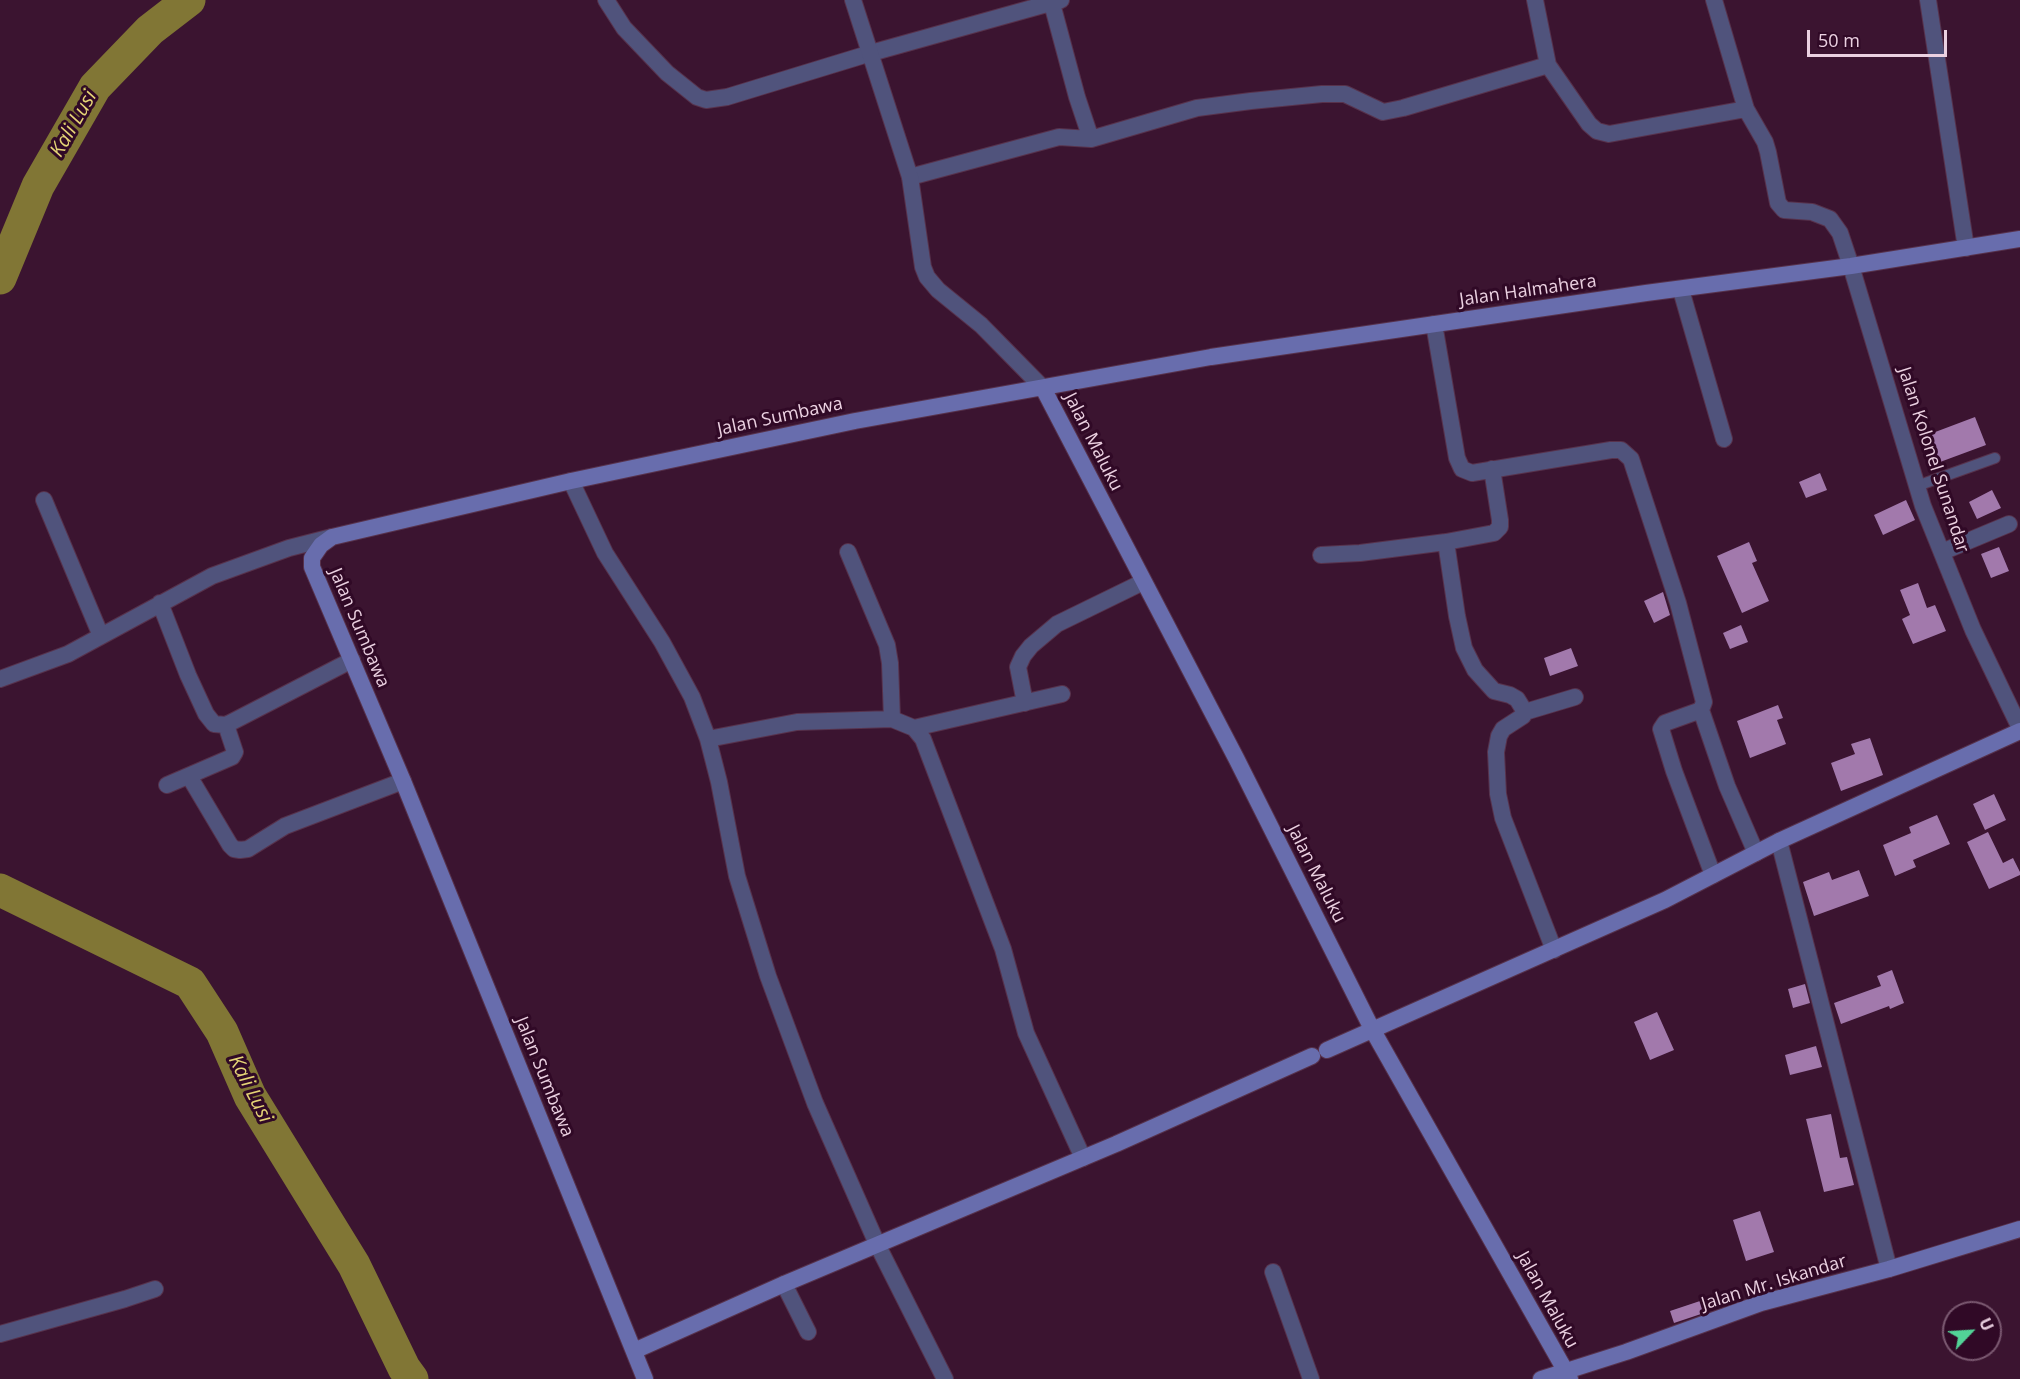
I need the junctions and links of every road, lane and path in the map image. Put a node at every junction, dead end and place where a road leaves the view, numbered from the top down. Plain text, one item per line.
1 (606, 0) edge
2 (853, 0) edge
3 (1535, 0) edge
4 (1714, 0) edge
5 (1928, 0) edge
6 (1055, 1) edge
7 (871, 53) junction
8 (1548, 65) junction
9 (1746, 109) junction
10 (1091, 139) junction
11 (910, 177) junction
12 (2020, 239) edge
13 (1966, 248) junction
14 (1851, 266) junction
15 (1681, 290) junction
16 (1434, 324) junction
17 (1043, 388) junction
18 (1724, 439) dead end
19 (1995, 458) dead end
20 (1492, 469) junction
21 (571, 481) junction
22 (1917, 486) junction
23 (44, 500) dead end
24 (2009, 524) dead end
25 (332, 537) junction
26 (1446, 542) junction
27 (848, 552) dead end
28 (1942, 552) junction
29 (1320, 555) dead end
30 (1143, 582) junction
31 (160, 603) junction
32 (101, 636) junction
33 (352, 660) junction
34 (0, 680) edge
35 (1062, 694) dead end
36 (1575, 697) dead end
37 (1024, 703) junction
38 (1701, 710) junction
39 (1525, 712) junction
40 (892, 719) junction
41 (226, 726) junction
42 (914, 728) junction
43 (2020, 730) edge
44 (708, 739) junction
45 (189, 776) junction
46 (403, 782) junction
47 (167, 785) dead end
48 (1779, 841) junction
49 (1756, 853) junction
50 (1713, 875) junction
51 (1554, 950) junction
52 (1372, 1029) junction
53 (1083, 1158) junction
54 (2020, 1229) edge
55 (878, 1246) junction
56 (1889, 1269) junction
57 (1273, 1272) dead end
58 (784, 1284) junction
59 (155, 1289) dead end
60 (808, 1332) dead end
61 (0, 1334) edge
62 (634, 1351) junction
63 (1567, 1375) edge
64 (645, 1379) edge
65 (945, 1379) edge
66 (1311, 1379) edge
67 (1541, 1379) edge

1 - 7 street
2 - 7 street
3 - 8 street
4 - 9 street
5 - 13 street
6 - 7 street
6 - 10 street
7 - 11 street
8 - 9 street
8 - 10 street
9 - 14 street, Jalan Kolonel Sunandar
10 - 11 street
11 - 17 street
12 - 13 main road, Jalan Halmahera
13 - 14 main road, Jalan Halmahera
14 - 15 main road, Jalan Halmahera
14 - 22 street, Jalan Kolonel Sunandar
15 - 16 main road, Jalan Halmahera
15 - 18 street
16 - 17 main road, Jalan Halmahera
16 - 20 street
17 - 21 main road, Jalan Sumbawa
17 - 30 main road, Jalan Maluku
19 - 22 lane
20 - 26 street
20 - 38 street
21 - 25 main road, Jalan Sumbawa
21 - 44 street
22 - 28 street, Jalan Kolonel Sunandar
23 - 32 street
24 - 28 street
25 - 31 street
25 - 33 main road, Jalan Sumbawa
26 - 29 street
26 - 39 street
27 - 40 street
28 - 43 street, Jalan Kolonel Sunandar
30 - 37 street
30 - 52 main road, Jalan Maluku
31 - 32 street
31 - 41 street
32 - 34 street
33 - 41 street
33 - 46 main road, Jalan Sumbawa
35 - 37 street
36 - 39 street
37 - 42 street
38 - 49 street
38 - 50 street
39 - 51 street
40 - 42 street
40 - 44 street
41 - 45 street
42 - 53 street
43 - 48 main road
44 - 55 street
45 - 46 street
45 - 47 street
46 - 62 main road, Jalan Sumbawa
48 - 49 main road
48 - 56 street
49 - 50 main road
50 - 51 main road
51 - 52 main road
52 - 53 main road
52 - 63 main road, Jalan Maluku
53 - 55 main road
54 - 56 main road, Jalan Mr. Iskandar
55 - 58 main road
55 - 65 street
56 - 63 main road, Jalan Mr. Iskandar
57 - 66 street
58 - 60 street
58 - 62 main road
59 - 61 street
62 - 64 main road, Jalan Sumbawa
63 - 67 main road, Jalan Mr. Iskandar

